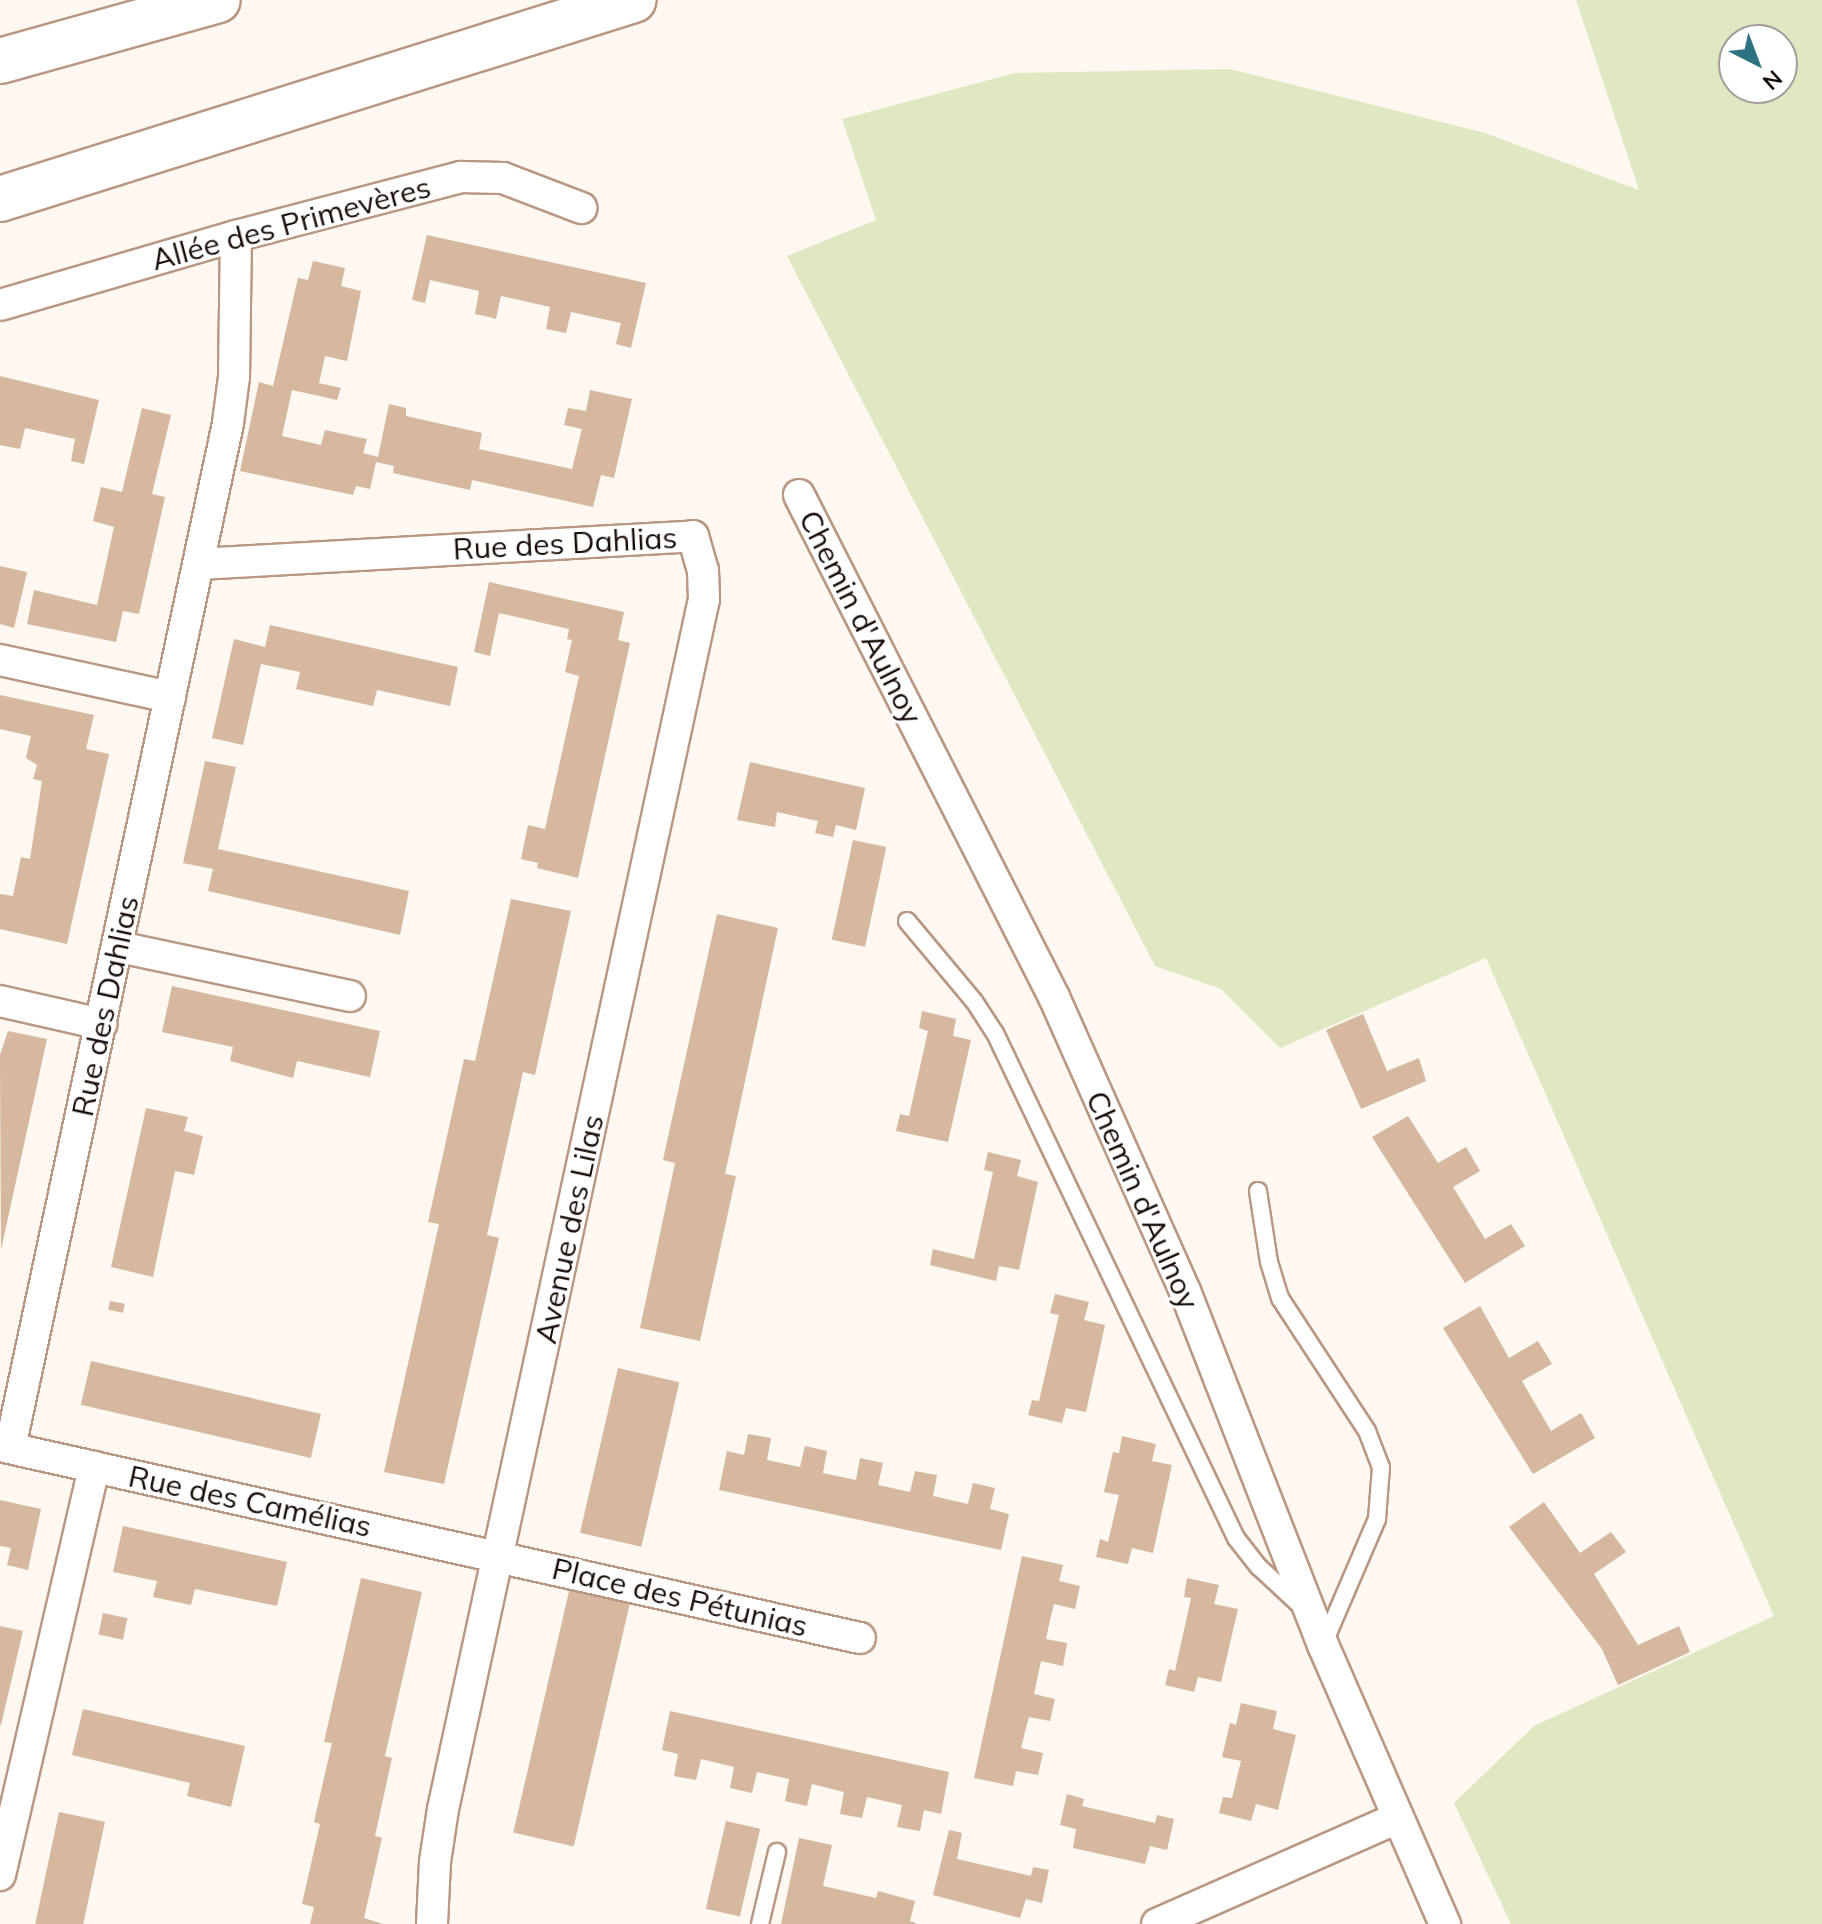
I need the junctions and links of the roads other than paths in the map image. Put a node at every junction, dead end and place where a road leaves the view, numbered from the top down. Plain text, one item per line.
1 (218, 0) edge
2 (626, 2) edge
3 (0, 61) edge
4 (0, 199) edge
5 (581, 208) dead end
6 (236, 236) junction
7 (0, 305) edge
8 (799, 495) dead end
9 (693, 536) joint
10 (199, 564) junction
11 (0, 660) edge
12 (170, 697) junction
13 (907, 921) dead end
14 (119, 947) junction
15 (350, 996) dead end
16 (0, 1001) edge
17 (101, 1024) junction
18 (1258, 1191) dead end
19 (5, 1447) edge
20 (94, 1467) junction
21 (500, 1557) junction
22 (1310, 1614) junction
23 (860, 1638) dead end
24 (1323, 1645) junction
25 (1397, 1818) junction
26 (777, 1852) dead end
27 (0, 1875) edge
28 (432, 1924) edge
29 (760, 1924) edge
30 (1157, 1924) edge
31 (1445, 1924) edge

1 - 3 highway
2 - 4 highway
5 - 6 street, Allée des Primevères
6 - 7 street, Allée des Primevères
6 - 10 street, Rue des Dahlias
8 - 22 street, Chemin d'Aulnoy
9 - 10 street, Rue des Dahlias
9 - 21 street, Avenue des Lilas
10 - 12 street, Rue des Dahlias
11 - 12 street
12 - 14 street, Rue des Dahlias
13 - 22 lane
14 - 15 street
14 - 17 street, Rue des Dahlias
16 - 17 street
17 - 19 street, Rue des Dahlias
18 - 24 lane
19 - 20 street, Rue des Camélias
20 - 21 street, Rue des Camélias
20 - 27 street
21 - 23 street, Place des Pétunias
21 - 28 street, Avenue des Lilas
22 - 24 street, Chemin d'Aulnoy
24 - 25 street, Chemin d'Aulnoy
25 - 30 street
25 - 31 street, Chemin d'Aulnoy
26 - 29 lane

